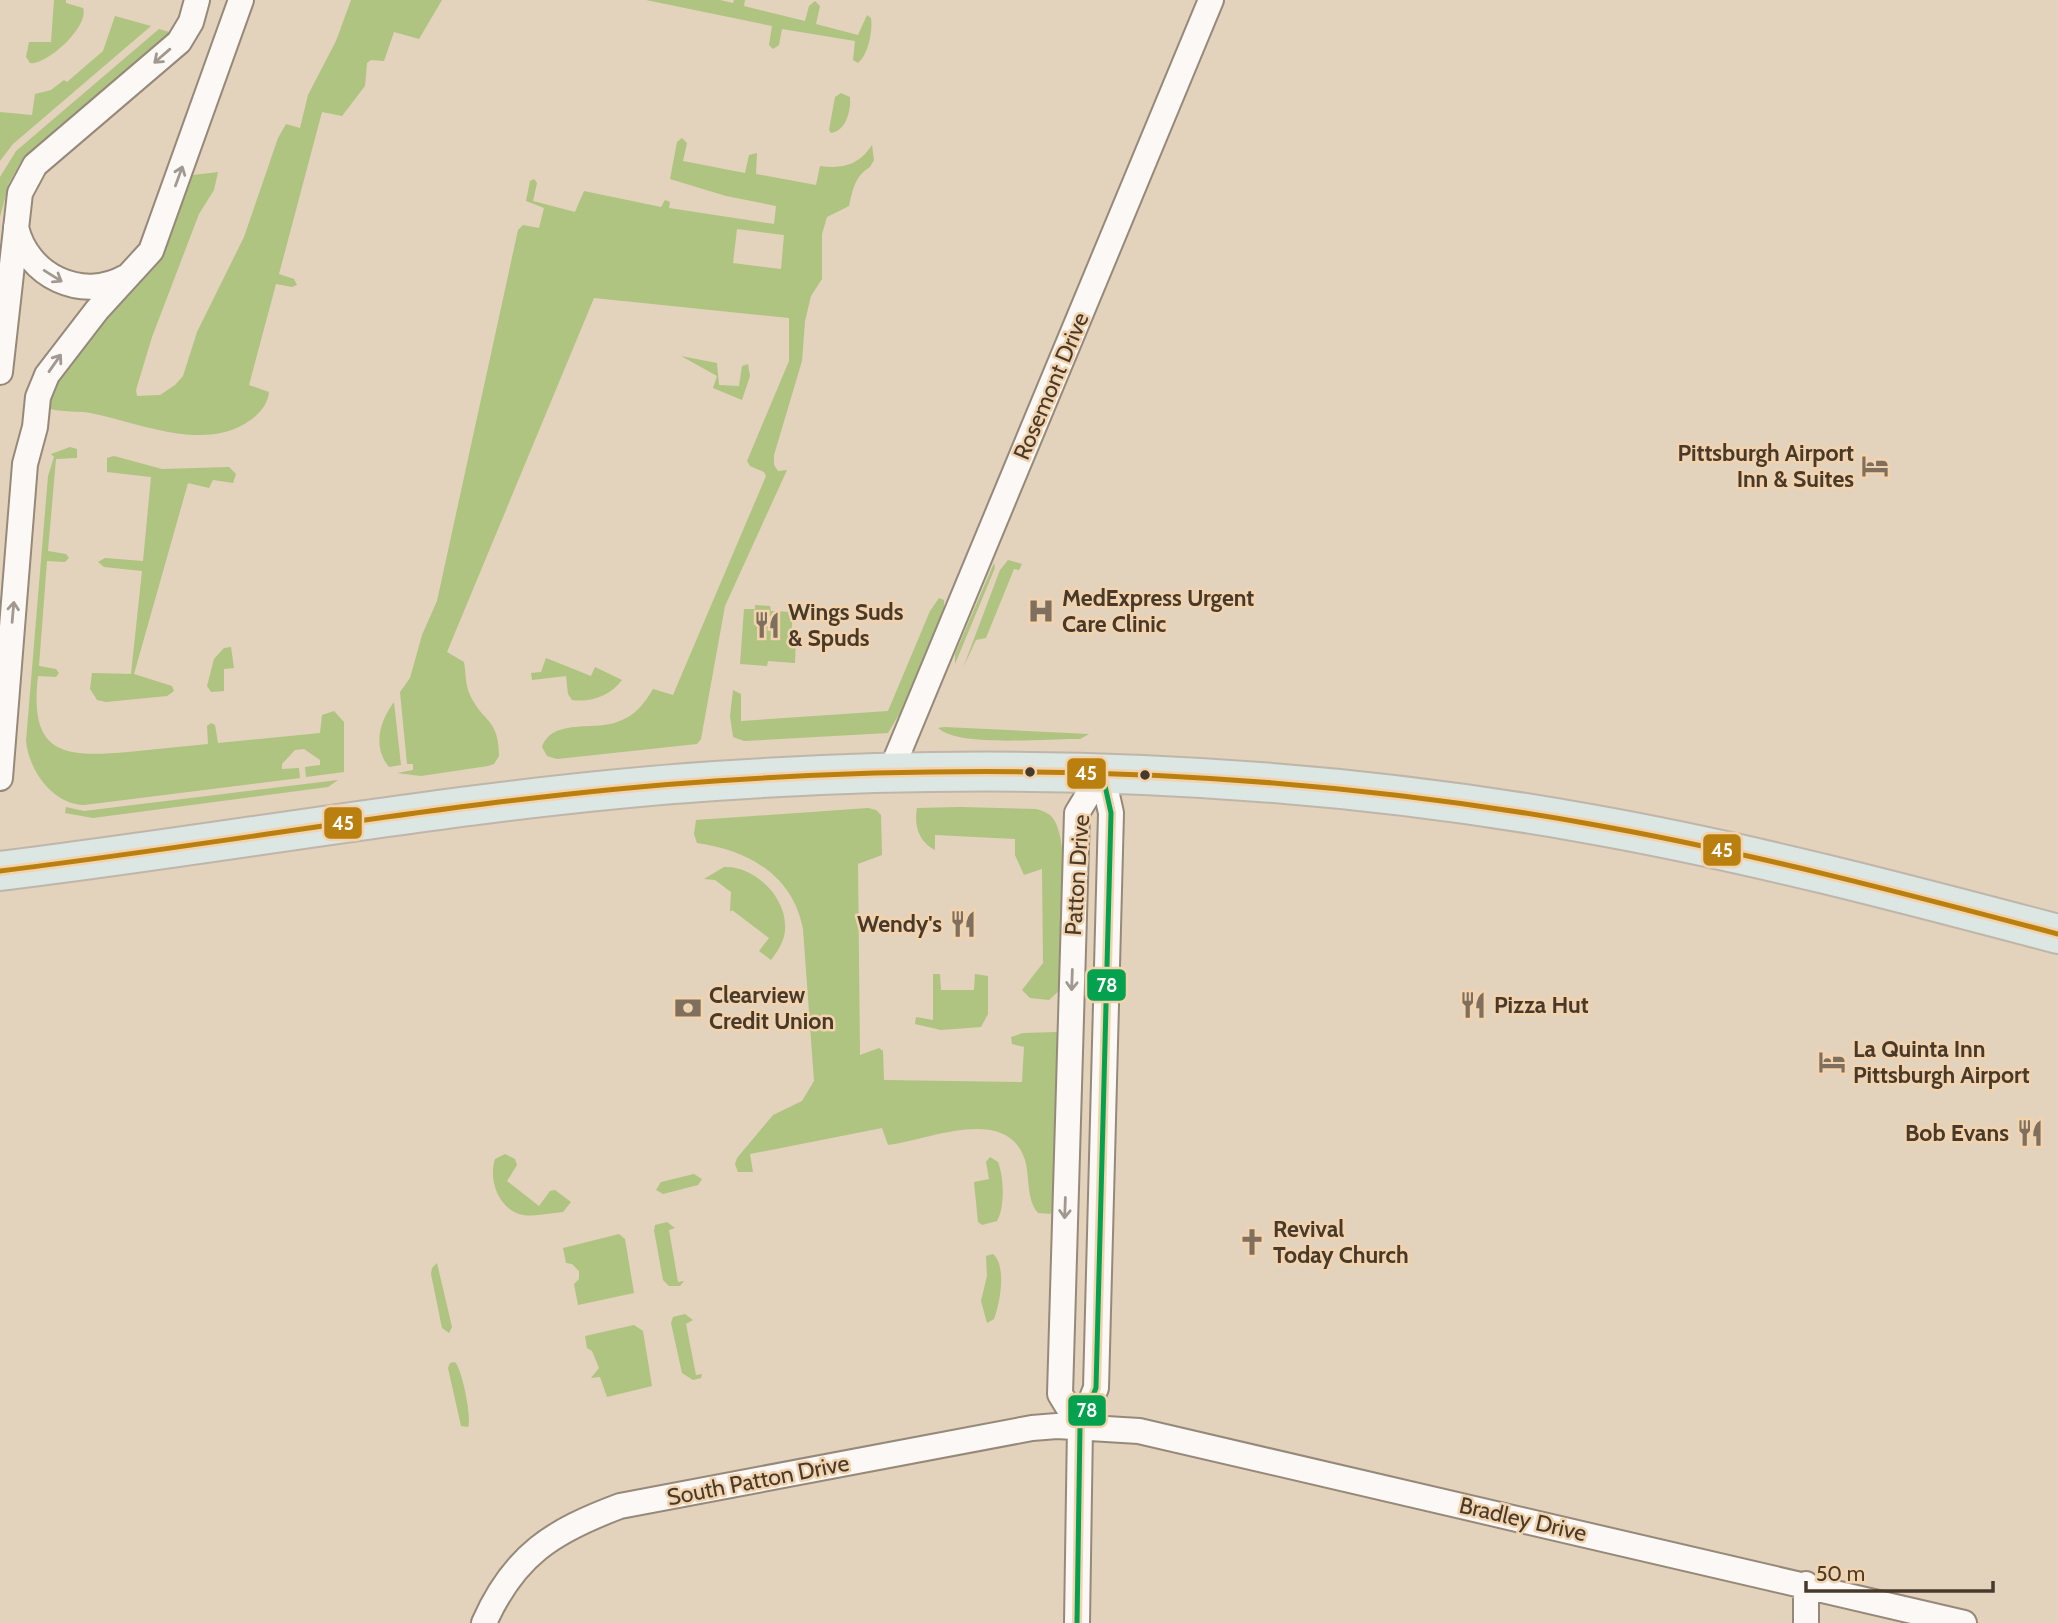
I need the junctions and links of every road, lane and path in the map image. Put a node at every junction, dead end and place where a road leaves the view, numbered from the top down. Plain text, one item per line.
1 (197, 0) edge
2 (242, 0) edge
3 (1211, 0) edge
4 (16, 223) junction
5 (133, 273) junction
6 (0, 372) edge
7 (890, 772) junction
8 (1102, 772) junction
9 (0, 778) edge
10 (0, 871) edge
11 (2058, 934) edge
12 (1080, 1427) junction
13 (1806, 1584) junction
14 (484, 1623) edge
15 (1077, 1623) edge
16 (1806, 1623) edge
17 (1964, 1623) edge

1 -> 4 street
5 -> 2 street
3 - 7 street, Rosemont Drive
4 -> 5 street
4 - 6 street
9 -> 5 street
7 - 8 main road
7 - 10 main road
8 - 11 main road
8 - 12 street, Patton Drive
8 -> 12 street, Patton Drive
12 - 13 street, Bradley Drive
12 - 14 street, South Patton Drive
12 - 15 street, Patton Drive
13 - 16 street
13 - 17 street, Bradley Drive

